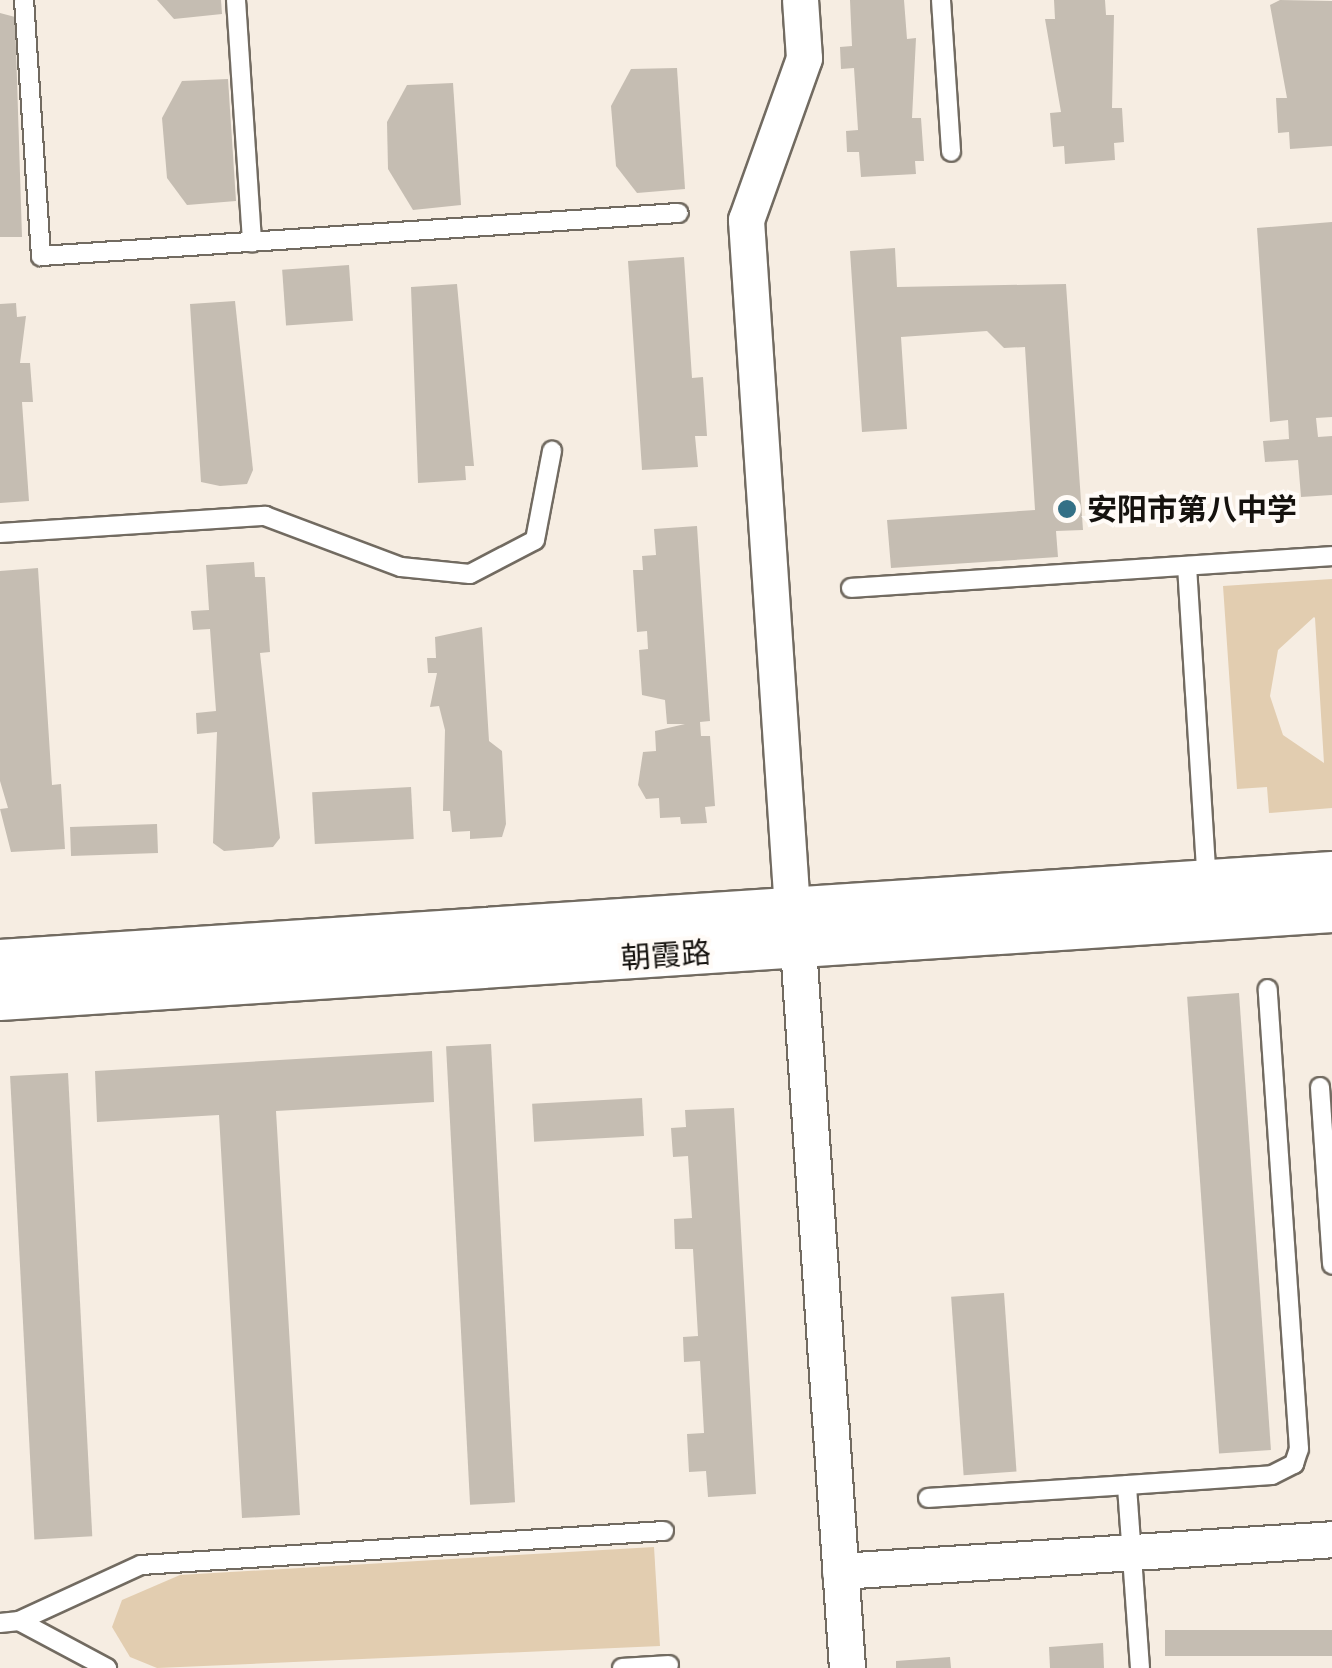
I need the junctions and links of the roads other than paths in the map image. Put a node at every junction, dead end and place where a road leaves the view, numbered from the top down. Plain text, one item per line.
1 (24, 0) edge
2 (236, 0) edge
3 (800, 0) edge
4 (941, 0) edge
5 (951, 152) dead end
6 (679, 213) dead end
7 (252, 242) junction
8 (552, 451) dead end
9 (0, 533) edge
10 (1332, 556) edge
11 (1187, 566) junction
12 (852, 588) dead end
13 (1332, 873) edge
14 (1207, 881) junction
15 (1332, 911) edge
16 (795, 928) junction
17 (0, 961) edge
18 (1268, 989) dead end
19 (0, 999) edge
20 (1320, 1087) dead end
21 (1332, 1265) edge
22 (1128, 1485) junction
23 (928, 1498) dead end
24 (664, 1531) dead end
25 (1332, 1538) edge
26 (1132, 1552) junction
27 (840, 1572) junction
28 (10, 1622) edge
29 (668, 1665) dead end
30 (107, 1668) edge
31 (622, 1668) edge
32 (847, 1668) edge
33 (1140, 1668) edge

1 - 7 lane
2 - 7 lane
3 - 16 street
4 - 5 lane
6 - 7 lane
8 - 9 lane
10 - 11 lane
11 - 12 lane
11 - 14 lane
13 - 14 street, 朝霞路
14 - 16 street, 朝霞路
15 - 16 street, 朝霞路
16 - 17 street, 朝霞路
16 - 19 street, 朝霞路
16 - 27 street
18 - 22 lane
20 - 21 lane
22 - 23 lane
22 - 26 lane
24 - 28 lane
25 - 26 street
26 - 27 street
26 - 33 lane
27 - 32 street
28 - 30 lane
29 - 31 lane

